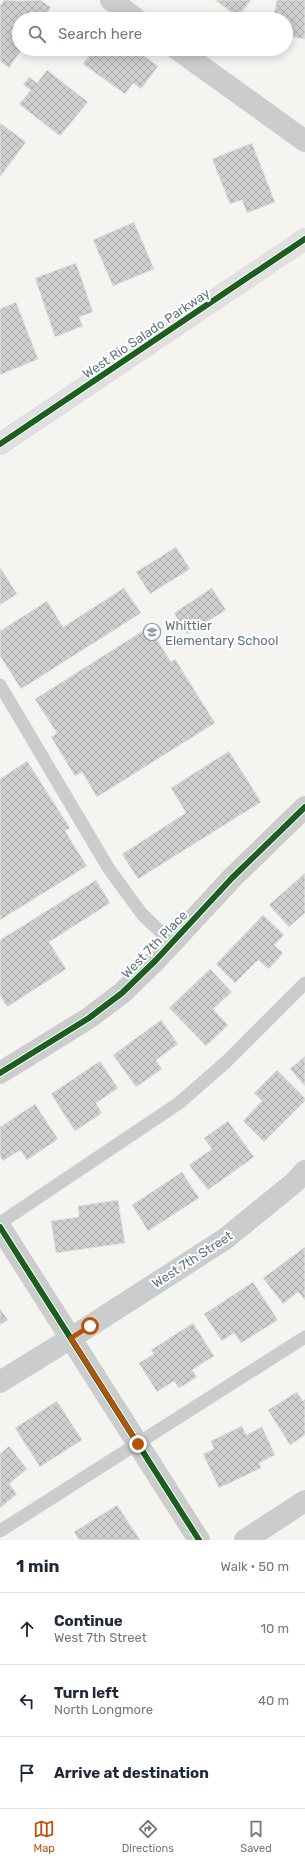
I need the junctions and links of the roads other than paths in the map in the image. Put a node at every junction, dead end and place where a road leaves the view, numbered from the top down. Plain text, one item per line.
1 (111, 0) edge
2 (127, 12) edge
3 (187, 56) edge
4 (305, 141) edge
5 (305, 239) edge
6 (0, 444) edge
7 (0, 685) edge
8 (305, 807) edge
9 (172, 943) junction
10 (305, 983) edge
11 (0, 1073) edge
12 (305, 1171) edge
13 (0, 1223) edge
14 (0, 1227) edge
15 (305, 1337) edge
16 (71, 1338) junction
17 (0, 1382) edge
18 (138, 1444) junction
19 (305, 1501) edge
20 (0, 1531) edge
21 (199, 1540) edge
22 (245, 1540) edge

1 - 2 street
3 - 4 street
5 - 6 main road, West Rio Salado Parkway
7 - 9 lane
8 - 9 street, West 7th Place
9 - 11 street, West 7th Place
10 - 13 lane
12 - 16 street, West 7th Street
14 - 16 street
15 - 18 lane
16 - 17 street, West 7th Street
16 - 18 street
18 - 20 lane
18 - 21 street
19 - 22 street

